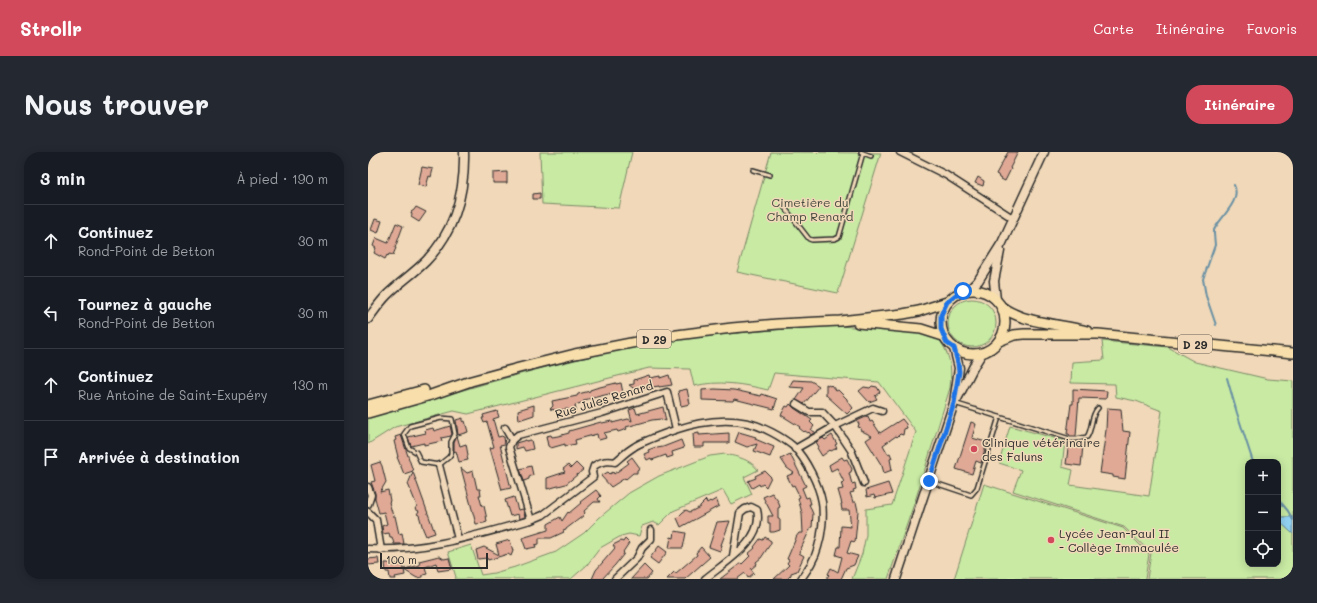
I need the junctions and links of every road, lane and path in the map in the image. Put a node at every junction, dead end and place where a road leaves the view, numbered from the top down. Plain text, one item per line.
1 (464, 152) edge
2 (862, 152) edge
3 (900, 152) edge
4 (1044, 152) edge
5 (871, 156) dead end
6 (753, 170) dead end
7 (770, 175) dead end
8 (785, 208) dead end
9 (1014, 219) junction
10 (1002, 243) junction
11 (969, 290) junction
12 (996, 300) junction
13 (947, 302) junction
14 (1002, 307) junction
15 (368, 319) edge
16 (840, 321) junction
17 (1098, 334) junction
18 (943, 336) junction
19 (999, 341) junction
20 (954, 348) junction
21 (982, 353) junction
22 (1293, 353) edge
23 (471, 381) junction
24 (954, 403) junction
25 (796, 404) dead end
26 (368, 407) edge
27 (1098, 408) dead end
28 (882, 411) dead end
29 (368, 413) edge
30 (999, 417) junction
31 (835, 426) junction
32 (505, 428) dead end
33 (676, 429) junction
34 (512, 440) junction
35 (795, 449) junction
36 (439, 465) junction
37 (929, 481) junction
38 (864, 484) dead end
39 (368, 487) edge
40 (368, 504) edge
41 (368, 512) edge
42 (530, 520) junction
43 (651, 530) dead end
44 (458, 539) junction
45 (368, 549) edge
46 (381, 550) junction
47 (733, 556) junction
48 (615, 579) edge
49 (705, 579) edge
50 (801, 579) edge
51 (896, 579) edge

1 - 15 street
2 - 5 lane
2 - 8 lane
3 - 9 street
4 - 9 street
6 - 7 lane
9 - 10 street
10 - 11 street
10 - 12 street
11 - 12 main road
11 - 13 main road
12 - 14 main road
13 - 16 main road, D 29
13 - 18 main road
14 - 17 main road, D 29
14 - 19 main road
16 - 18 main road, D 29
16 - 23 main road, D 29
17 - 19 main road, D 29
17 - 22 main road, D 29
18 - 20 main road
19 - 21 main road
20 - 21 main road
20 - 24 street
21 - 24 street
23 - 26 main road, D 29
23 - 29 main road, D 29
24 - 30 lane
24 - 37 street
25 - 31 street
27 - 30 lane
28 - 31 street
30 - 37 lane
31 - 35 street
31 - 38 street
32 - 34 street
33 - 34 street, Rue Jules Renard
33 - 35 street
33 - 42 street
34 - 42 street
35 - 50 street
36 - 36 lane
36 - 44 street
37 - 51 street
39 - 40 street
41 - 46 street
42 - 44 street
43 - 48 street
44 - 46 street
45 - 46 street
47 - 47 street
47 - 49 street

